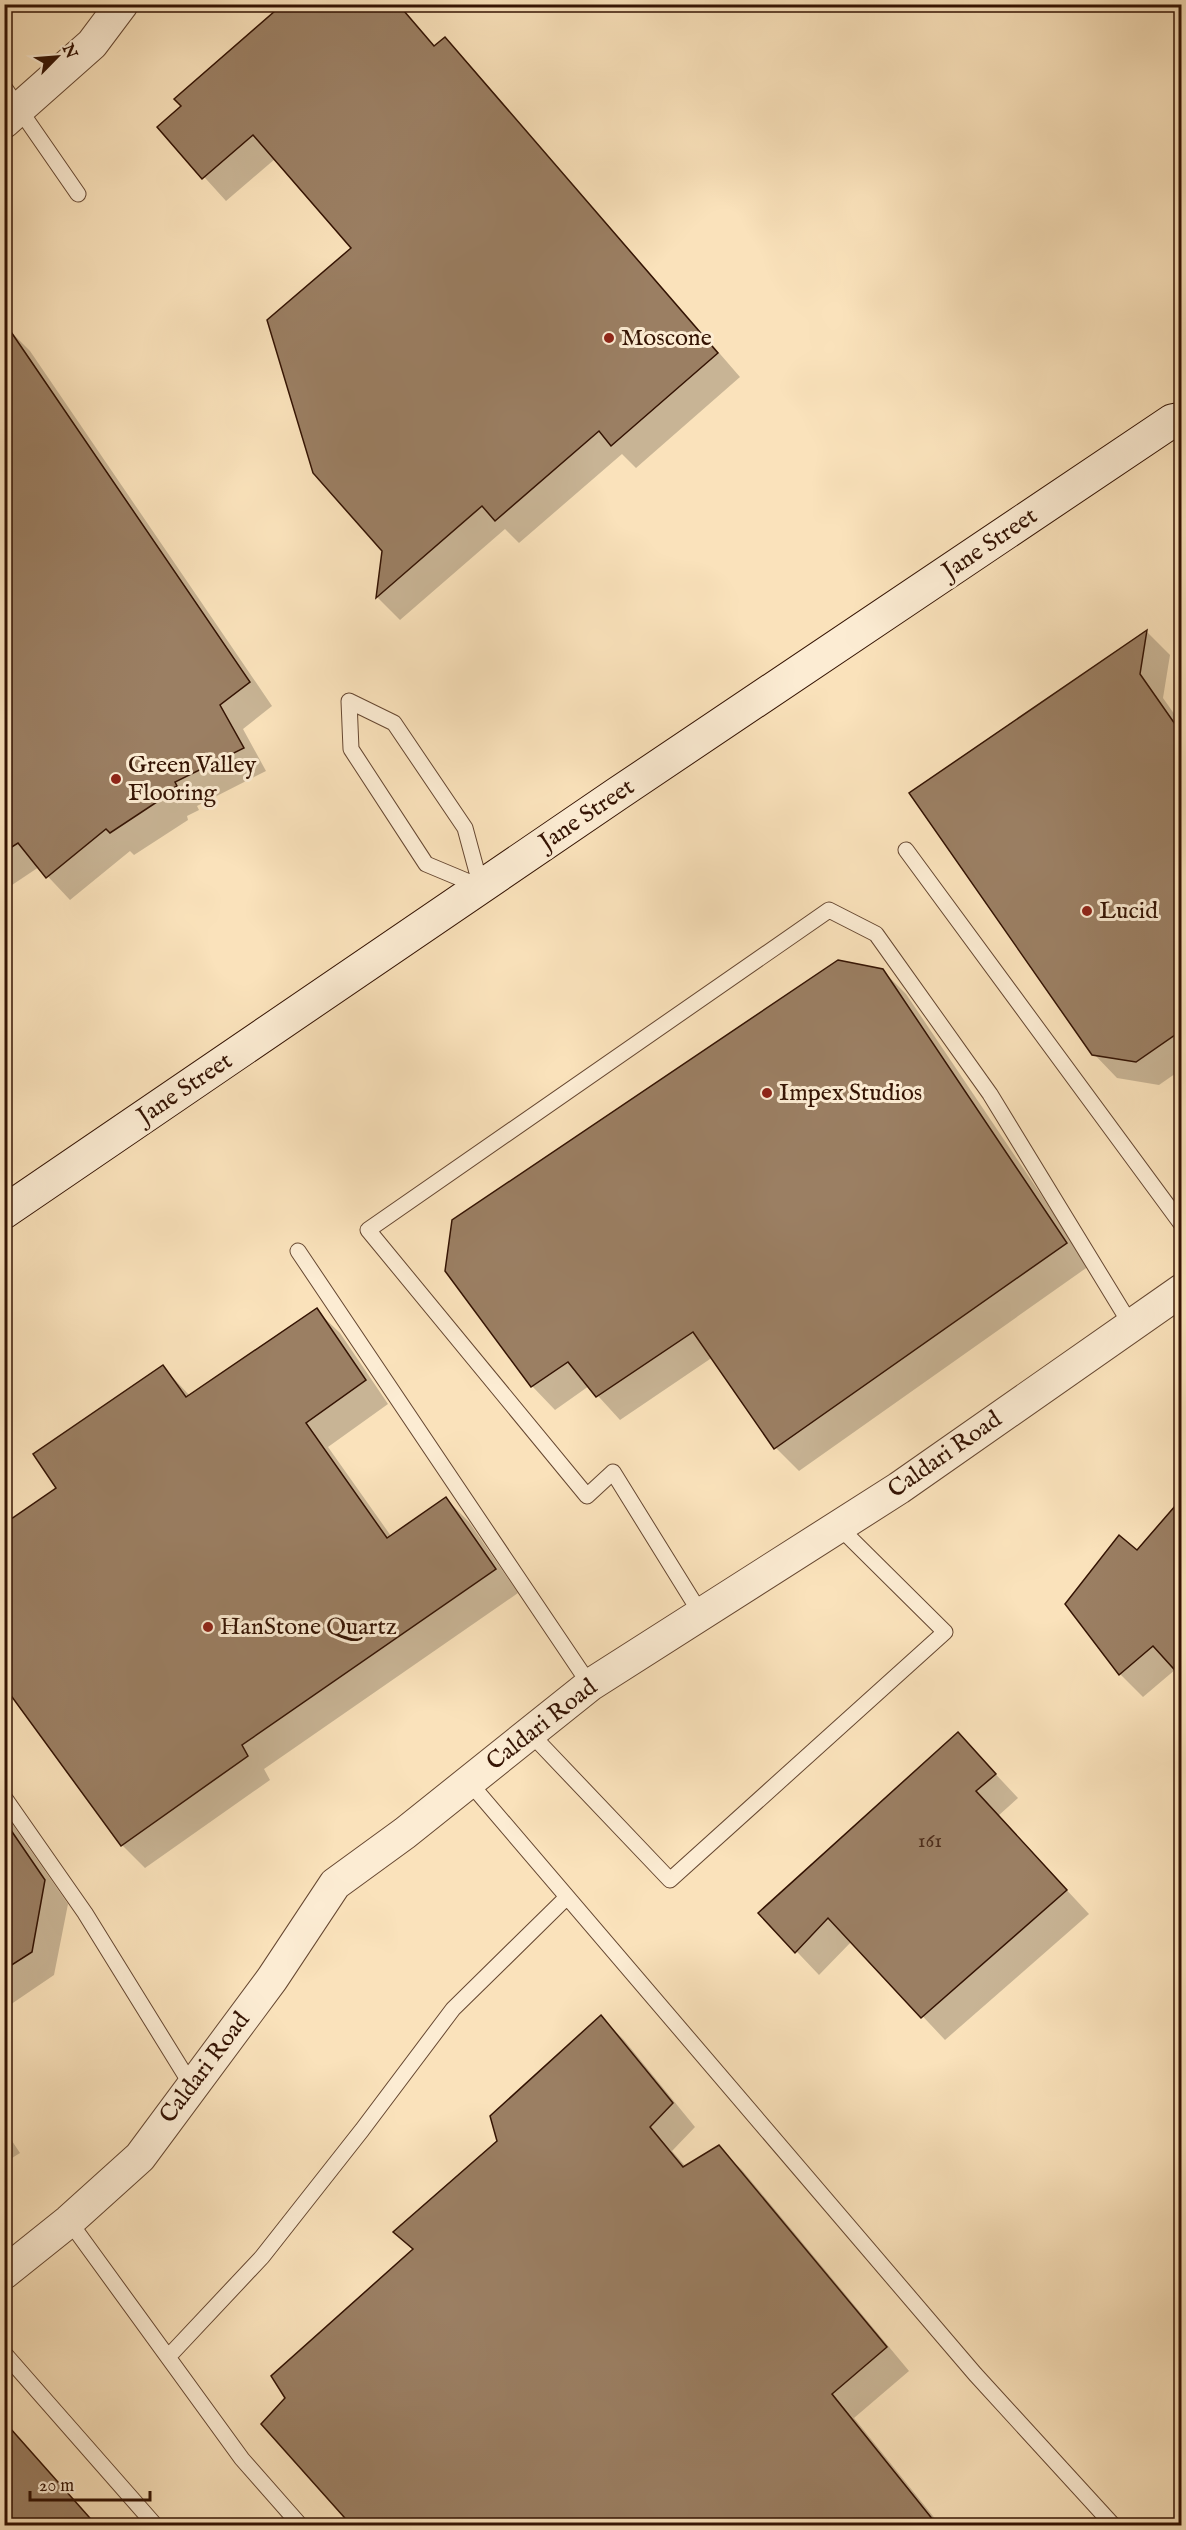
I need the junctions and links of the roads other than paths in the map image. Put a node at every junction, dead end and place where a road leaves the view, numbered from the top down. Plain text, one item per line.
1 (122, 4) edge
2 (10, 106) edge
3 (78, 194) dead end
4 (1178, 416) edge
5 (906, 849) dead end
6 (481, 887) junction
7 (4, 1212) edge
8 (1182, 1225) edge
9 (298, 1251) dead end
10 (1182, 1290) edge
11 (1131, 1325) junction
12 (839, 1527) junction
13 (701, 1614) junction
14 (590, 1685) junction
15 (530, 1734) junction
16 (470, 1782) junction
17 (4, 1797) edge
18 (567, 1897) junction
19 (192, 2086) junction
20 (69, 2221) junction
21 (4, 2273) edge
22 (4, 2353) edge
23 (169, 2356) junction
24 (156, 2526) edge
25 (301, 2526) edge
26 (1114, 2526) edge

1 - 2 street
2 - 3 lane
4 - 6 main road, Jane Street
5 - 8 lane
6 - 6 lane
6 - 7 main road, Jane Street
9 - 14 lane
10 - 11 street, Caldari Road
11 - 12 street, Caldari Road
11 - 13 lane
12 - 13 street, Caldari Road
12 - 15 lane
13 - 14 street, Caldari Road
14 - 15 street, Caldari Road
15 - 16 street, Caldari Road
16 - 18 lane
16 - 19 street, Caldari Road
17 - 19 lane
18 - 23 lane
18 - 26 lane
19 - 20 street, Caldari Road
20 - 21 street, Caldari Road
20 - 23 lane
22 - 24 lane
23 - 25 lane

